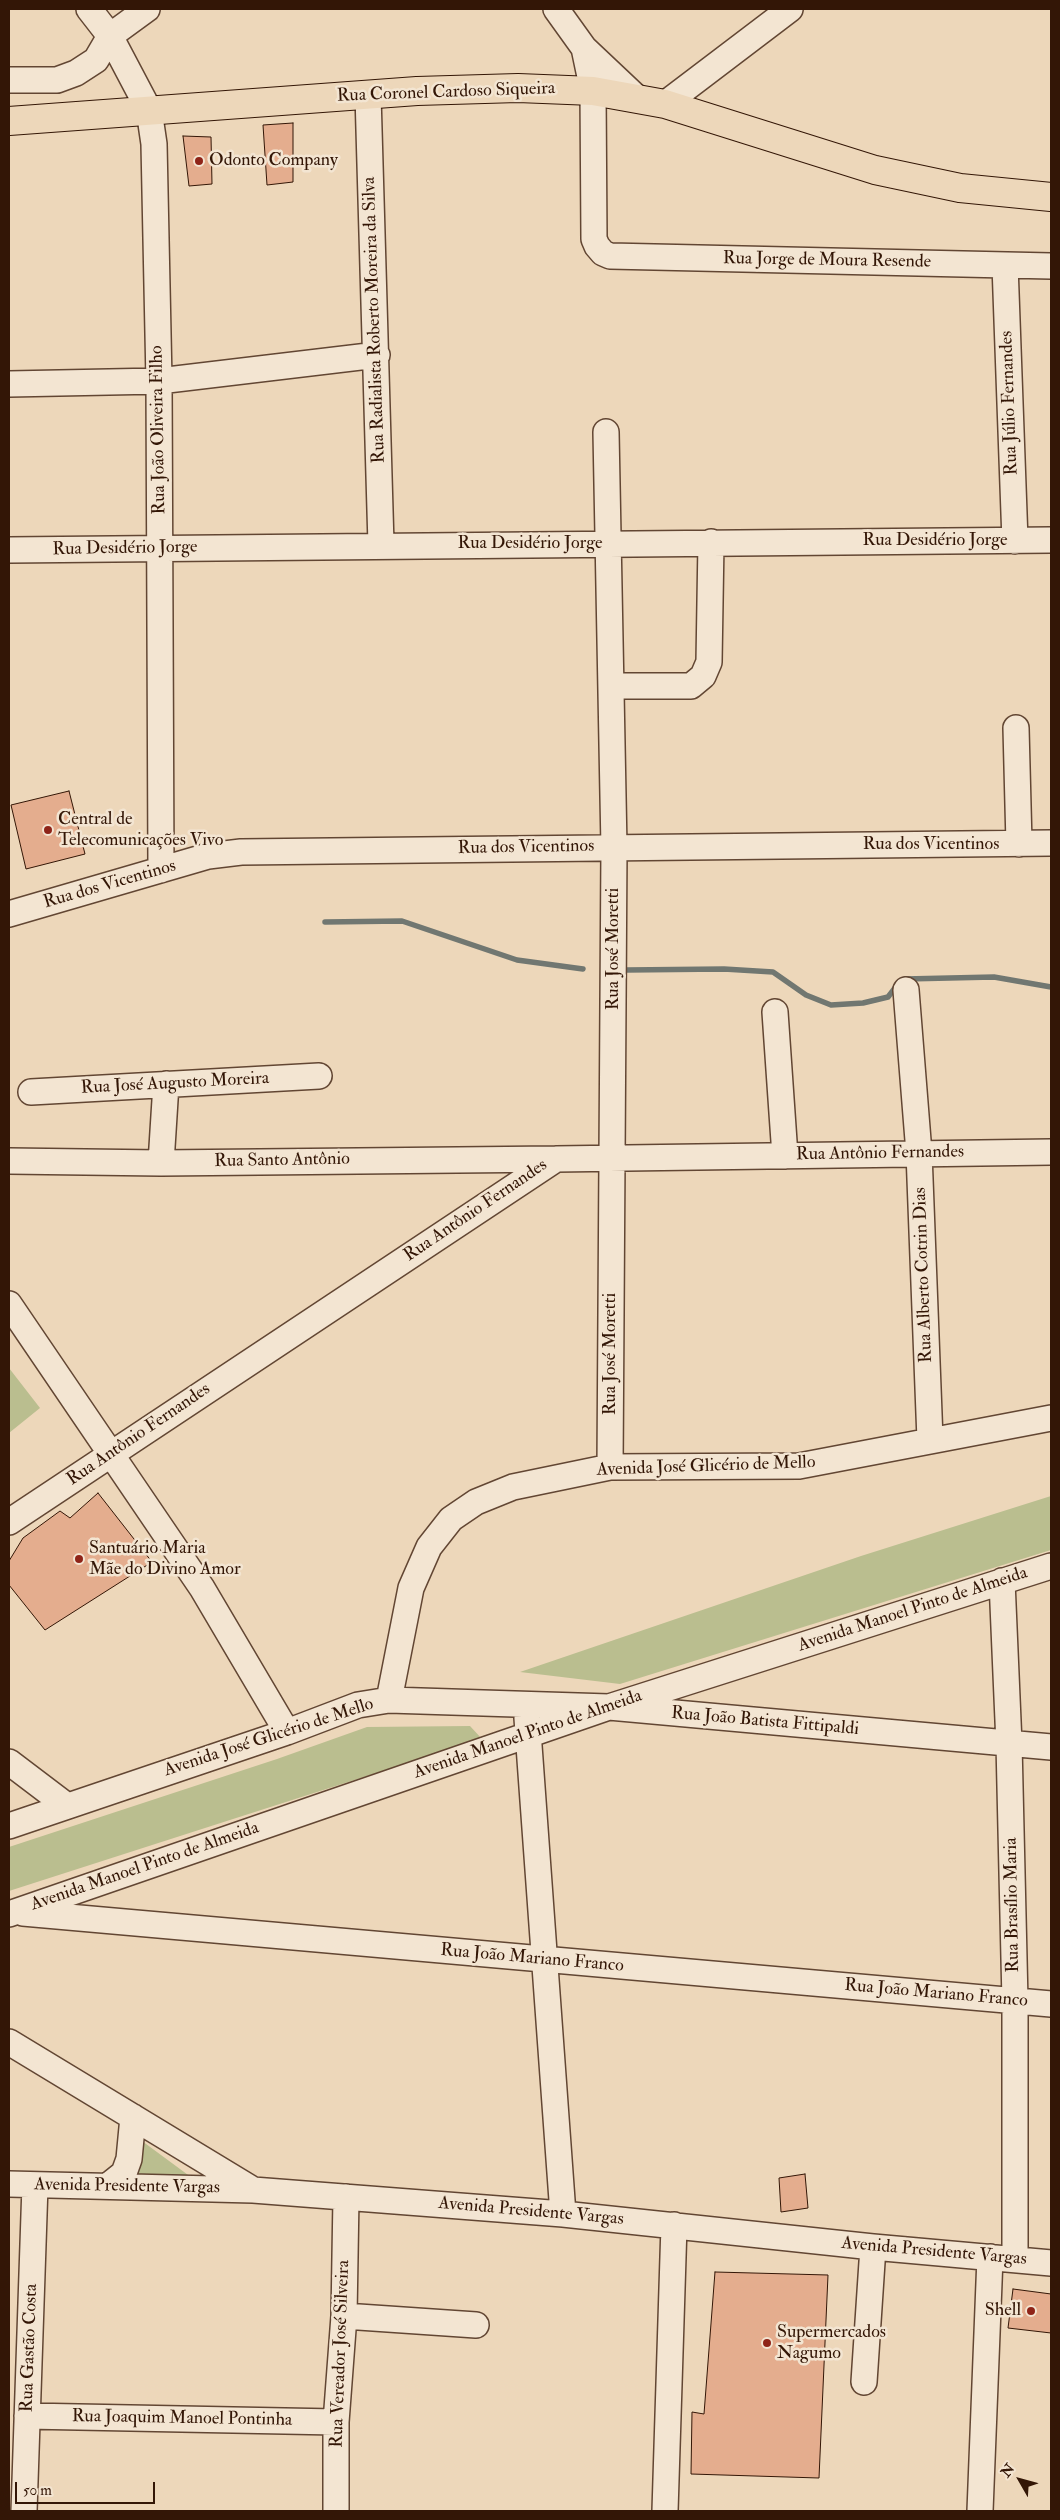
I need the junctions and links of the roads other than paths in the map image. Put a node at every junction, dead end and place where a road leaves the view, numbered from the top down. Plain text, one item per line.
1 (89, 9) edge
2 (147, 9) edge
3 (556, 9) edge
4 (790, 9) edge
5 (110, 36) junction
6 (584, 48) junction
7 (9, 80) edge
8 (594, 91) junction
9 (368, 95) junction
10 (637, 98) junction
11 (665, 104) junction
12 (149, 110) junction
13 (9, 121) edge
14 (1051, 197) edge
15 (1005, 265) junction
16 (1051, 266) edge
17 (377, 355) junction
18 (158, 381) junction
19 (9, 384) edge
20 (606, 432) dead end
21 (1051, 540) edge
22 (1015, 541) junction
23 (711, 542) junction
24 (608, 544) junction
25 (381, 545) junction
26 (160, 549) junction
27 (9, 550) edge
28 (611, 686) junction
29 (1016, 728) dead end
30 (1051, 843) edge
31 (1019, 844) junction
32 (614, 848) junction
33 (161, 870) junction
34 (9, 914) edge
35 (906, 990) dead end
36 (775, 1012) dead end
37 (319, 1076) dead end
38 (166, 1084) junction
39 (31, 1092) dead end
40 (1051, 1152) edge
41 (919, 1153) junction
42 (785, 1156) junction
43 (613, 1157) junction
44 (556, 1158) junction
45 (9, 1161) edge
46 (161, 1163) junction
47 (9, 1304) edge
48 (1051, 1418) edge
49 (930, 1440) junction
50 (110, 1454) junction
51 (610, 1467) junction
52 (9, 1522) edge
53 (1051, 1566) edge
54 (1002, 1581) junction
55 (389, 1700) junction
56 (526, 1703) junction
57 (608, 1707) junction
58 (287, 1732) junction
59 (528, 1734) junction
60 (1009, 1744) junction
61 (1051, 1748) edge
62 (9, 1762) edge
63 (67, 1806) junction
64 (9, 1826) edge
65 (11, 1913) edge
66 (546, 1961) junction
67 (1015, 2001) junction
68 (1051, 2004) edge
69 (9, 2042) edge
70 (133, 2117) junction
71 (9, 2184) edge
72 (35, 2185) junction
73 (109, 2185) junction
74 (253, 2190) junction
75 (346, 2197) junction
76 (563, 2214) junction
77 (674, 2225) junction
78 (873, 2247) junction
79 (990, 2257) junction
80 (1015, 2259) junction
81 (1051, 2262) edge
82 (344, 2316) junction
83 (476, 2326) dead end
84 (864, 2382) dead end
85 (27, 2416) junction
86 (336, 2422) junction
87 (24, 2511) edge
88 (336, 2511) edge
89 (665, 2511) edge
90 (980, 2511) edge

1 - 5 street, Rua João Oliveira Filho
2 - 5 street
3 - 6 street
4 - 11 street
5 - 7 street
5 - 12 street, Rua João Oliveira Filho
6 - 8 street
6 - 10 street
8 - 9 main road, Rua Coronel Cardoso Siqueira
8 - 10 main road, Rua Coronel Cardoso Siqueira
8 - 15 street, Rua Jorge de Moura Resende
9 - 12 main road, Rua Coronel Cardoso Siqueira
9 - 17 street, Rua Radialista Roberto Moreira da Silva
10 - 11 main road, Rua Coronel Cardoso Siqueira
11 - 14 main road, Rua Coronel Cardoso Siqueira
12 - 13 main road, Rua Coronel Cardoso Siqueira
12 - 18 street, Rua João Oliveira Filho
15 - 16 street, Rua Jorge de Moura Resende
15 - 22 street, Rua Júlio Fernandes
17 - 18 street
17 - 25 street, Rua Radialista Roberto Moreira da Silva
18 - 19 street
18 - 26 street, Rua João Oliveira Filho
20 - 24 street, Rua José Moretti
21 - 22 street, Rua Desidério Jorge
22 - 23 street, Rua Desidério Jorge
23 - 24 street, Rua Desidério Jorge
23 - 28 street
24 - 25 street, Rua Desidério Jorge
24 - 28 street, Rua José Moretti
25 - 26 street, Rua Desidério Jorge
26 - 27 street, Rua Desidério Jorge
26 - 33 street, Rua João Oliveira Filho
28 - 32 street, Rua José Moretti
29 - 31 street
30 - 31 street, Rua dos Vicentinos
31 - 32 street, Rua dos Vicentinos
32 - 33 street, Rua dos Vicentinos
32 - 43 street, Rua José Moretti
33 - 34 street, Rua dos Vicentinos
35 - 41 street, Rua Alberto Cotrin Dias
36 - 42 street
37 - 38 street, Rua José Augusto Moreira
38 - 39 street, Rua José Augusto Moreira
38 - 46 street
40 - 41 street, Rua Antônio Fernandes
41 - 42 street, Rua Antônio Fernandes
41 - 49 street, Rua Alberto Cotrin Dias
42 - 43 street, Rua Antônio Fernandes
43 - 44 street, Rua Antônio Fernandes
43 - 51 street, Rua José Moretti
44 - 46 street, Rua Santo Antônio
44 - 50 street, Rua Antônio Fernandes
45 - 46 street, Rua Santo Antônio
47 - 50 street
48 - 49 street, Avenida José Glicério de Mello
49 - 51 street, Avenida José Glicério de Mello
50 - 52 street, Rua Antônio Fernandes
50 - 58 street
51 - 55 street, Avenida José Glicério de Mello
53 - 54 street, Avenida Manoel Pinto de Almeida
54 - 57 street, Avenida Manoel Pinto de Almeida
54 - 60 street, Rua Brasílio Maria
55 - 56 street, Rua João Batista Fittipaldi
55 - 58 street, Avenida José Glicério de Mello
56 - 57 street, Rua João Batista Fittipaldi
56 - 59 street
57 - 59 street, Avenida Manoel Pinto de Almeida
57 - 60 street, Rua João Batista Fittipaldi
58 - 63 street, Avenida José Glicério de Mello
59 - 65 street, Avenida Manoel Pinto de Almeida
59 - 66 street
60 - 61 street, Rua João Batista Fittipaldi
60 - 67 street, Rua Brasílio Maria
62 - 63 street
63 - 64 street, Avenida José Glicério de Mello
65 - 66 street, Rua João Mariano Franco
66 - 67 street, Rua João Mariano Franco
66 - 76 street
67 - 68 street, Rua João Mariano Franco
67 - 80 street, Rua Brasílio Maria
69 - 70 street
70 - 73 street
70 - 74 street
71 - 72 street, Avenida Presidente Vargas
72 - 73 street, Avenida Presidente Vargas
72 - 85 street, Rua Gastão Costa
73 - 74 street, Avenida Presidente Vargas
74 - 75 street, Avenida Presidente Vargas
75 - 76 street, Avenida Presidente Vargas
75 - 82 street, Rua Vereador José Silveira
76 - 77 street, Avenida Presidente Vargas
77 - 78 street, Avenida Presidente Vargas
77 - 89 street
78 - 79 street, Avenida Presidente Vargas
78 - 84 street
79 - 80 street, Avenida Presidente Vargas
79 - 90 street
80 - 81 street, Avenida Presidente Vargas
82 - 83 street
82 - 86 street, Rua Vereador José Silveira
85 - 86 street, Rua Joaquim Manoel Pontinha
85 - 87 street, Rua Gastão Costa
86 - 88 street, Rua Vereador José Silveira

